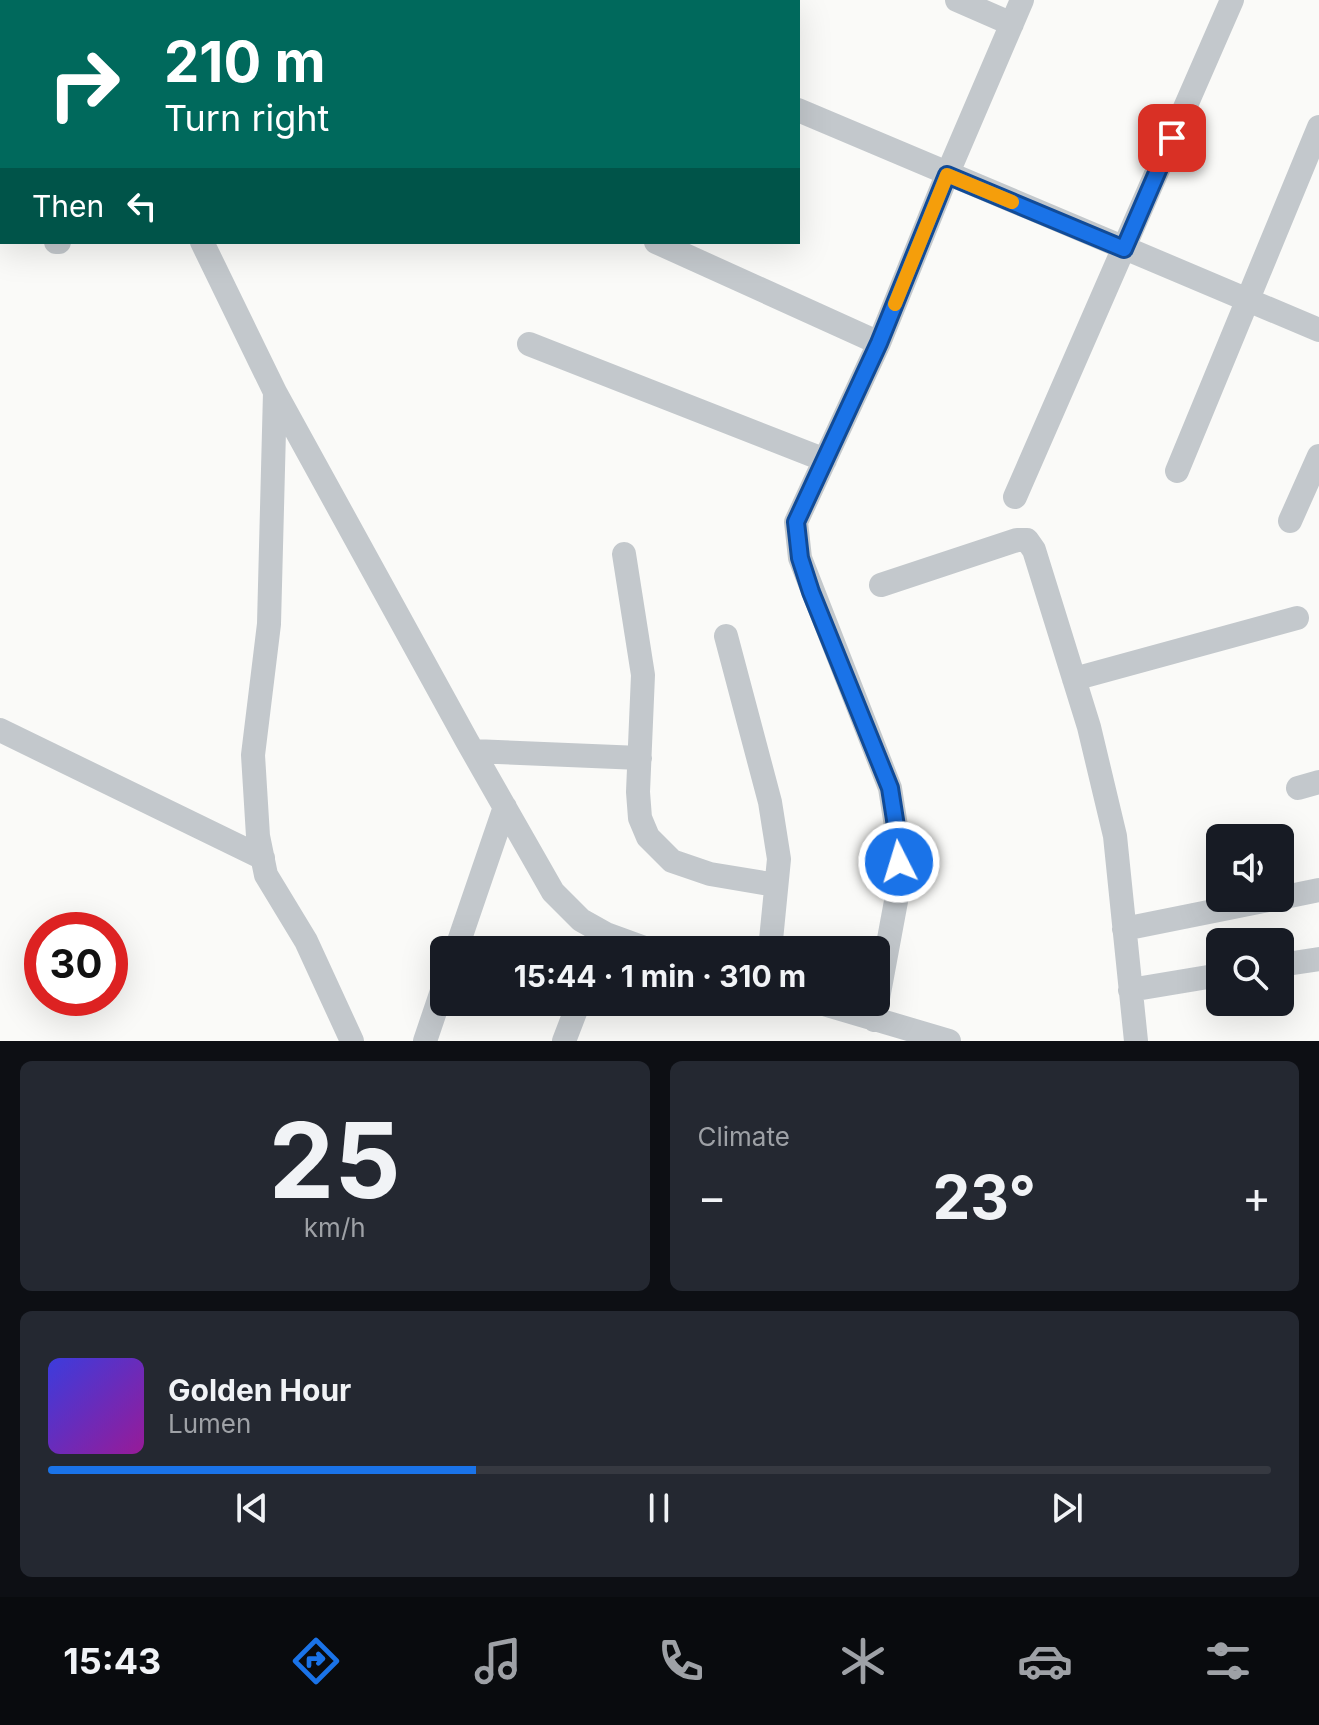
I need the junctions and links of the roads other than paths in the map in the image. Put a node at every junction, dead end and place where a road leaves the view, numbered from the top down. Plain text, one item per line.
1 (957, 0) edge
2 (1022, 0) edge
3 (1232, 0) edge
4 (1012, 24) junction
5 (800, 111) edge
6 (1319, 127) edge
7 (947, 175) junction
8 (203, 244) edge
9 (660, 244) edge
10 (1124, 249) junction
11 (1246, 300) junction
12 (1319, 330) edge
13 (879, 343) junction
14 (529, 344) dead end
15 (275, 392) junction
16 (1319, 456) edge
17 (825, 460) junction
18 (1177, 471) dead end
19 (1015, 497) dead end
20 (1290, 521) dead end
21 (624, 554) dead end
22 (881, 585) dead end
23 (1297, 618) dead end
24 (726, 636) dead end
25 (1074, 679) junction
26 (0, 730) edge
27 (473, 751) junction
28 (640, 758) junction
29 (505, 807) junction
30 (263, 858) junction
31 (776, 885) junction
32 (1319, 890) edge
33 (1294, 895) edge
34 (1209, 912) edge
35 (1124, 929) junction
36 (461, 936) edge
37 (596, 936) edge
38 (771, 936) edge
39 (1319, 959) edge
40 (1294, 963) edge
41 (1206, 977) edge
42 (1130, 990) junction
43 (433, 1016) edge
44 (574, 1016) edge
45 (861, 1016) edge
46 (874, 1020) junction
47 (352, 1041) edge
48 (425, 1041) edge
49 (564, 1041) edge
50 (949, 1041) edge
51 (1136, 1041) edge

1 - 4 street
2 - 4 street
3 - 10 street
4 - 7 street
5 - 7 street
6 - 11 street
7 - 10 street
7 - 13 street
8 - 15 street
9 - 13 street
10 - 11 street
10 - 19 street
11 - 12 street
11 - 18 street
13 - 17 street
14 - 17 street
15 - 27 street
15 - 30 street
16 - 20 street
17 - 46 street
21 - 28 street
22 - 25 street
23 - 25 street
24 - 31 street
25 - 35 street
26 - 30 street
27 - 28 street
27 - 29 street
28 - 31 street
29 - 36 street
29 - 37 street
30 - 47 street
31 - 38 street
32 - 33 street
34 - 35 street
35 - 42 street
39 - 40 street
41 - 42 street
42 - 51 street
43 - 48 street
44 - 49 street
45 - 46 street
46 - 50 street

